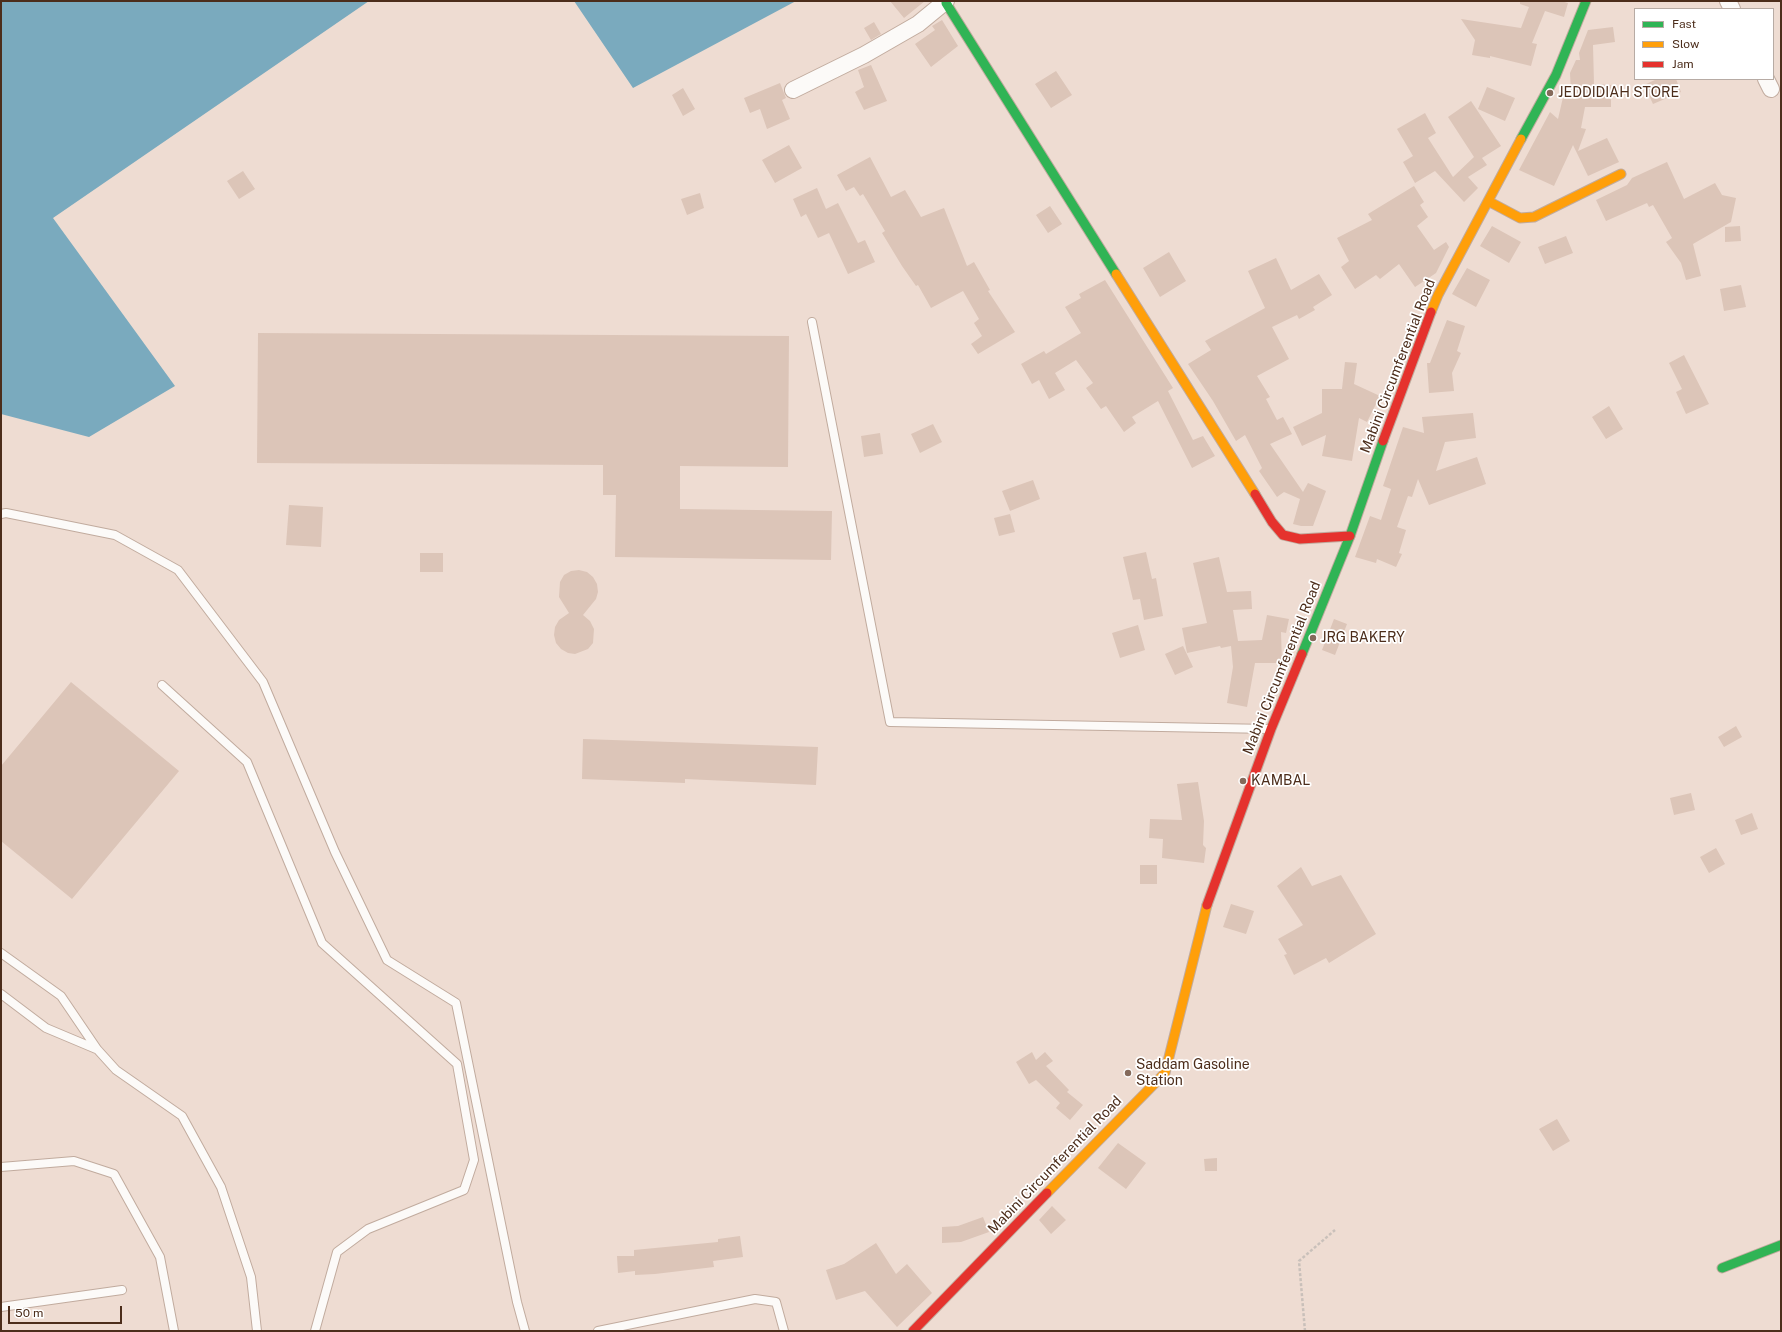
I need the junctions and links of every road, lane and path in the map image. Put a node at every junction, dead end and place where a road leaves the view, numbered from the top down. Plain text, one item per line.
1 (1586, 1) edge
2 (946, 2) edge
3 (794, 90) dead end
4 (1621, 174) dead end
5 (1488, 201) junction
6 (812, 322) dead end
7 (1, 514) edge
8 (1350, 536) junction
9 (162, 685) dead end
10 (1270, 729) junction
11 (1, 953) edge
12 (1, 994) edge
13 (97, 1049) junction
14 (1, 1167) edge
15 (1335, 1230) dead end
16 (1781, 1245) edge
17 (1722, 1268) dead end
18 (122, 1290) dead end
19 (1, 1307) edge
20 (174, 1331) edge
21 (257, 1331) edge
22 (315, 1331) edge
23 (525, 1331) edge
24 (598, 1331) edge
25 (784, 1331) edge
26 (913, 1331) edge
27 (1305, 1331) edge

1 - 5 main road, Mabini Circumferential Road
2 - 3 street
2 - 8 main road
4 - 5 main road
5 - 8 main road, Mabini Circumferential Road
6 - 10 lane
7 - 23 lane
8 - 10 main road, Mabini Circumferential Road
9 - 22 lane
10 - 26 main road, Mabini Circumferential Road
11 - 13 lane
12 - 13 lane
13 - 21 lane
14 - 20 lane
15 - 27 path
16 - 17 main road
18 - 19 lane
24 - 25 lane

